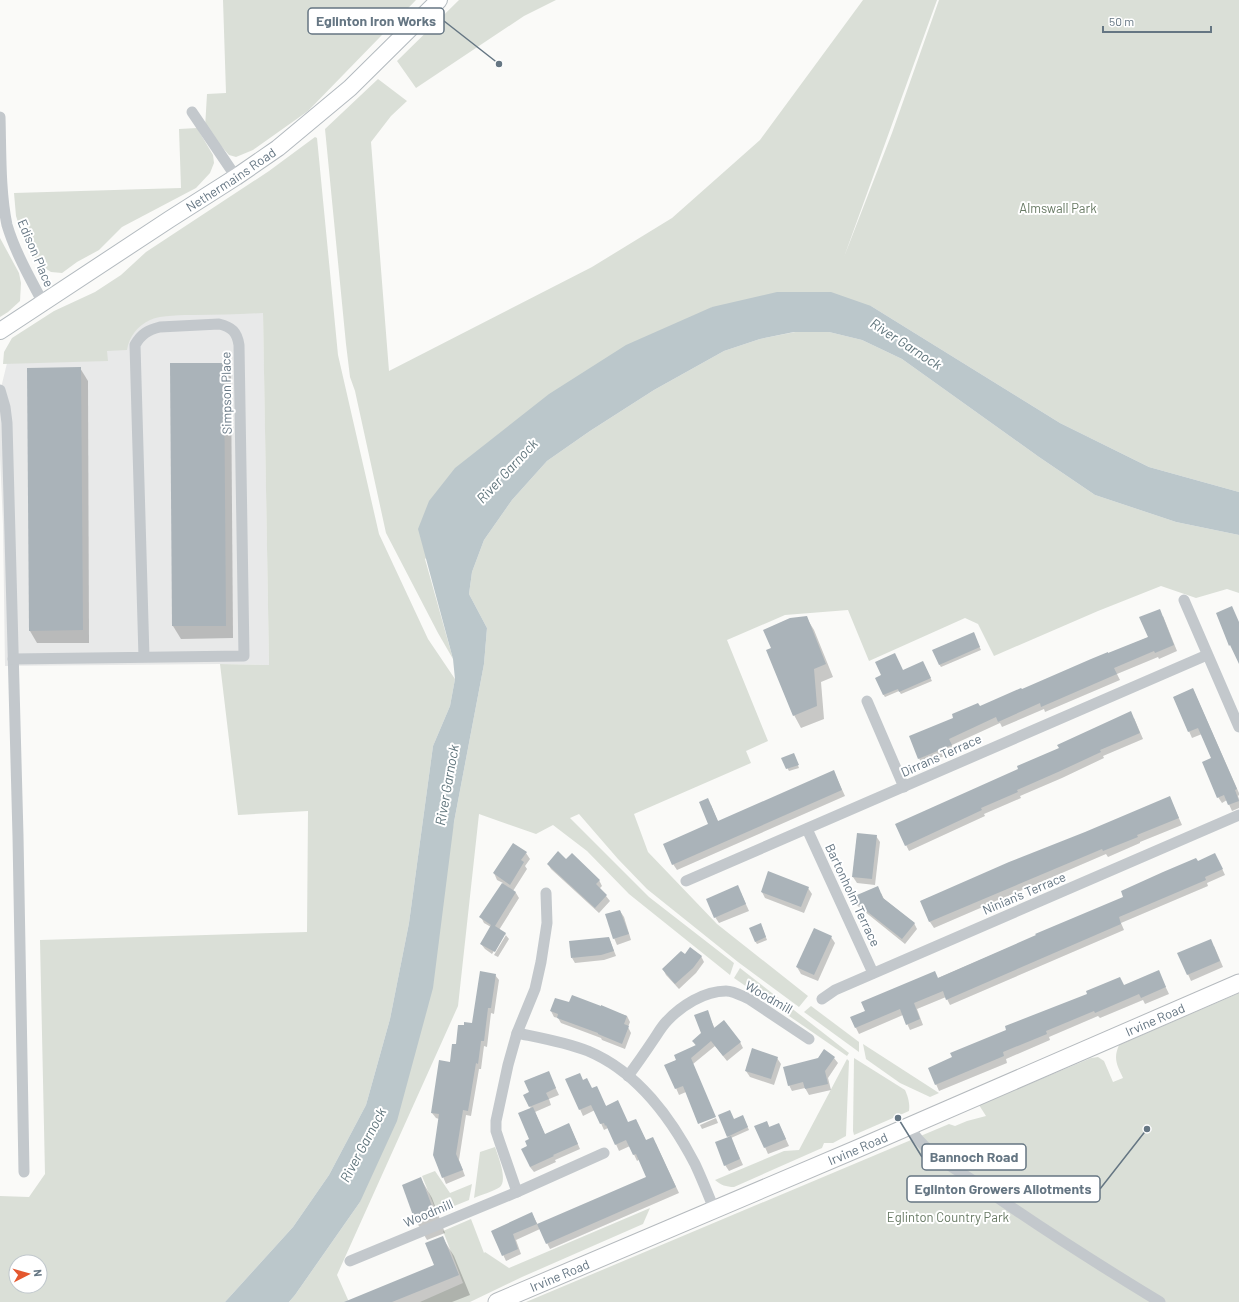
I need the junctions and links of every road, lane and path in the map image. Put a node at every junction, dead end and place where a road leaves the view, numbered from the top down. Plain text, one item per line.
1 (439, 0) edge
2 (192, 112) dead end
3 (0, 117) edge
4 (236, 177) junction
5 (43, 303) junction
6 (0, 331) edge
7 (0, 390) edge
8 (1184, 600) dead end
9 (1207, 655) junction
10 (144, 658) junction
11 (14, 659) junction
12 (867, 701) dead end
13 (1236, 712) edge
14 (1239, 727) edge
15 (904, 786) junction
16 (1239, 815) edge
17 (807, 829) junction
18 (686, 881) dead end
19 (546, 893) dead end
20 (873, 973) junction
21 (1239, 983) edge
22 (822, 1000) dead end
23 (517, 1033) junction
24 (809, 1038) dead end
25 (628, 1076) junction
26 (909, 1126) junction
27 (604, 1153) dead end
28 (24, 1172) dead end
29 (517, 1192) junction
30 (714, 1209) junction
31 (350, 1261) dead end
32 (497, 1302) edge
33 (1160, 1302) edge

1 - 4 main road, Nethermains Road
2 - 4 street
3 - 5 street, Edison Place
4 - 5 main road, Nethermains Road
5 - 6 main road, Nethermains Road
7 - 11 street
8 - 9 street
9 - 13 street
9 - 15 street, Dirrans Terrace
10 - 10 street, Simpson Place
10 - 11 street, Simpson Place
11 - 28 street
12 - 15 street
13 - 14 street
15 - 17 street, Dirrans Terrace
16 - 20 street, Ninian's Terrace
17 - 18 street, Dirrans Terrace
17 - 20 street, Bartonholm Terrace
19 - 23 street
20 - 22 street, Ninian's Terrace
21 - 26 main road, Irvine Road
23 - 25 street
23 - 29 street
24 - 25 street, Woodmill
25 - 30 street
26 - 30 main road, Irvine Road
26 - 33 street
27 - 29 street, Woodmill
29 - 31 street, Woodmill
30 - 32 main road, Irvine Road

